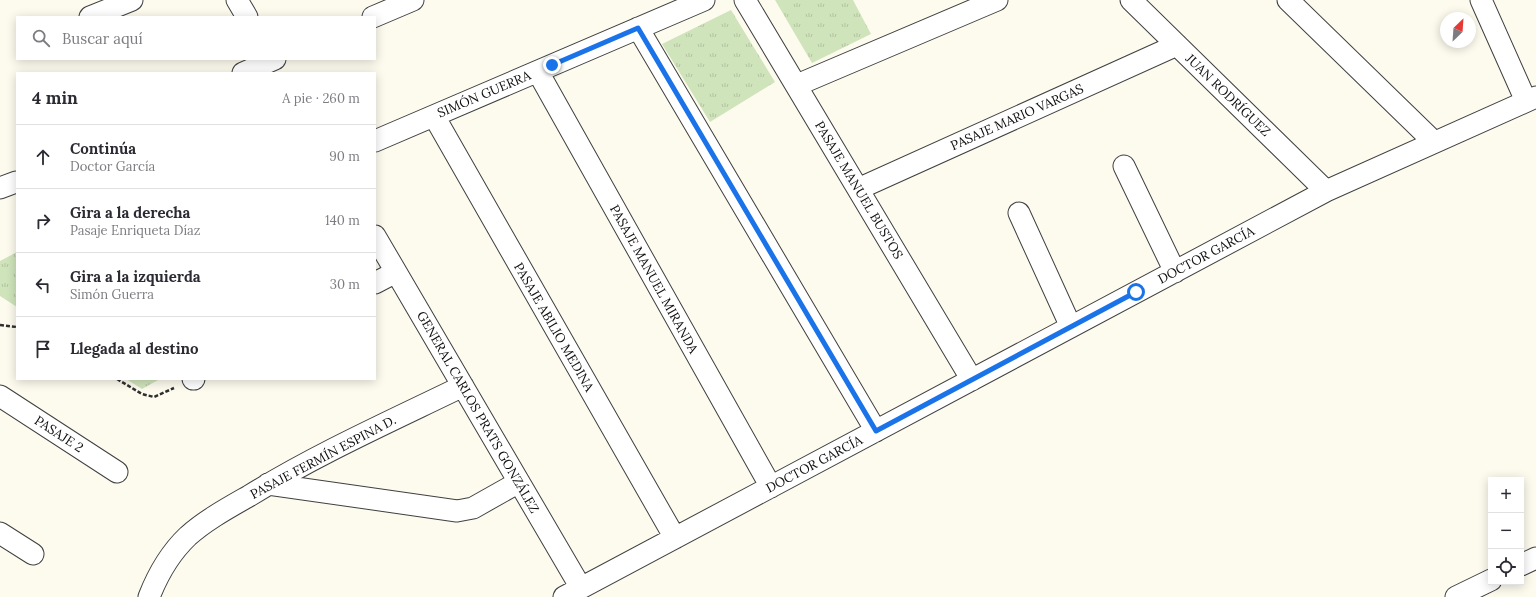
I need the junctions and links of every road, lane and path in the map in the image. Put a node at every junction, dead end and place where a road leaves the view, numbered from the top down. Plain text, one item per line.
1 (132, 0) edge
2 (237, 0) edge
3 (413, 0) edge
4 (704, 0) edge
5 (745, 0) edge
6 (997, 0) edge
7 (1131, 0) edge
8 (1481, 0) edge
9 (1298, 2) edge
10 (92, 16) edge
11 (246, 16) edge
12 (375, 16) edge
13 (638, 28) junction
14 (1177, 45) junction
15 (275, 63) edge
16 (246, 72) edge
17 (538, 72) junction
18 (796, 85) junction
19 (1531, 99) edge
20 (434, 116) junction
21 (376, 141) edge
22 (1434, 142) junction
23 (1124, 166) dead end
24 (858, 189) junction
25 (1326, 191) junction
26 (1019, 213) dead end
27 (376, 238) edge
28 (396, 272) junction
29 (1175, 272) junction
30 (376, 282) edge
31 (0, 325) edge
32 (16, 327) edge
33 (1071, 327) junction
34 (119, 380) edge
35 (191, 380) edge
36 (972, 380) junction
37 (463, 386) junction
38 (0, 396) edge
39 (876, 431) junction
40 (117, 472) dead end
41 (519, 482) junction
42 (268, 484) junction
43 (770, 487) junction
44 (0, 532) edge
45 (675, 538) junction
46 (33, 554) dead end
47 (1536, 558) edge
48 (1524, 564) edge
49 (1488, 581) edge
50 (572, 593) edge
51 (149, 597) edge
52 (1456, 597) edge

1 - 10 street
2 - 11 street
3 - 12 street
4 - 13 street, SIMÓN GUERRA
5 - 18 street, PASAJE MANUEL BUSTOS
6 - 18 street
7 - 14 street, JUAN RODRÍGUEZ
8 - 19 street
9 - 22 street
13 - 17 street, SIMÓN GUERRA
13 - 39 street
14 - 24 street, PASAJE MARIO VARGAS
14 - 25 street, JUAN RODRÍGUEZ
15 - 16 street
17 - 20 street, SIMÓN GUERRA
17 - 43 street, PASAJE MANUEL MIRANDA
18 - 24 street, PASAJE MANUEL BUSTOS
19 - 22 street, DOCTOR GARCÍA
20 - 21 street, SIMÓN GUERRA
20 - 45 street, PASAJE ABILIO MEDINA
22 - 25 street, DOCTOR GARCÍA
23 - 29 street
24 - 36 street, PASAJE MANUEL BUSTOS
25 - 29 street, DOCTOR GARCÍA
26 - 33 street
27 - 28 street, GENERAL CARLOS PRATS GONZÁLEZ
28 - 30 street
28 - 37 street, GENERAL CARLOS PRATS GONZÁLEZ
29 - 33 street, DOCTOR GARCÍA
31 - 32 path
33 - 36 street, DOCTOR GARCÍA
34 - 35 path
36 - 39 street, DOCTOR GARCÍA
37 - 41 street, GENERAL CARLOS PRATS GONZÁLEZ
37 - 42 street, PASAJE FERMÍN ESPINA D.
38 - 40 street, PASAJE 2
39 - 43 street, DOCTOR GARCÍA
41 - 42 street
41 - 50 street, GENERAL CARLOS PRATS GONZÁLEZ
42 - 51 street, PASAJE FERMÍN ESPINA D.
43 - 45 street, DOCTOR GARCÍA
44 - 46 street
45 - 50 street, DOCTOR GARCÍA
47 - 48 street
49 - 52 street

